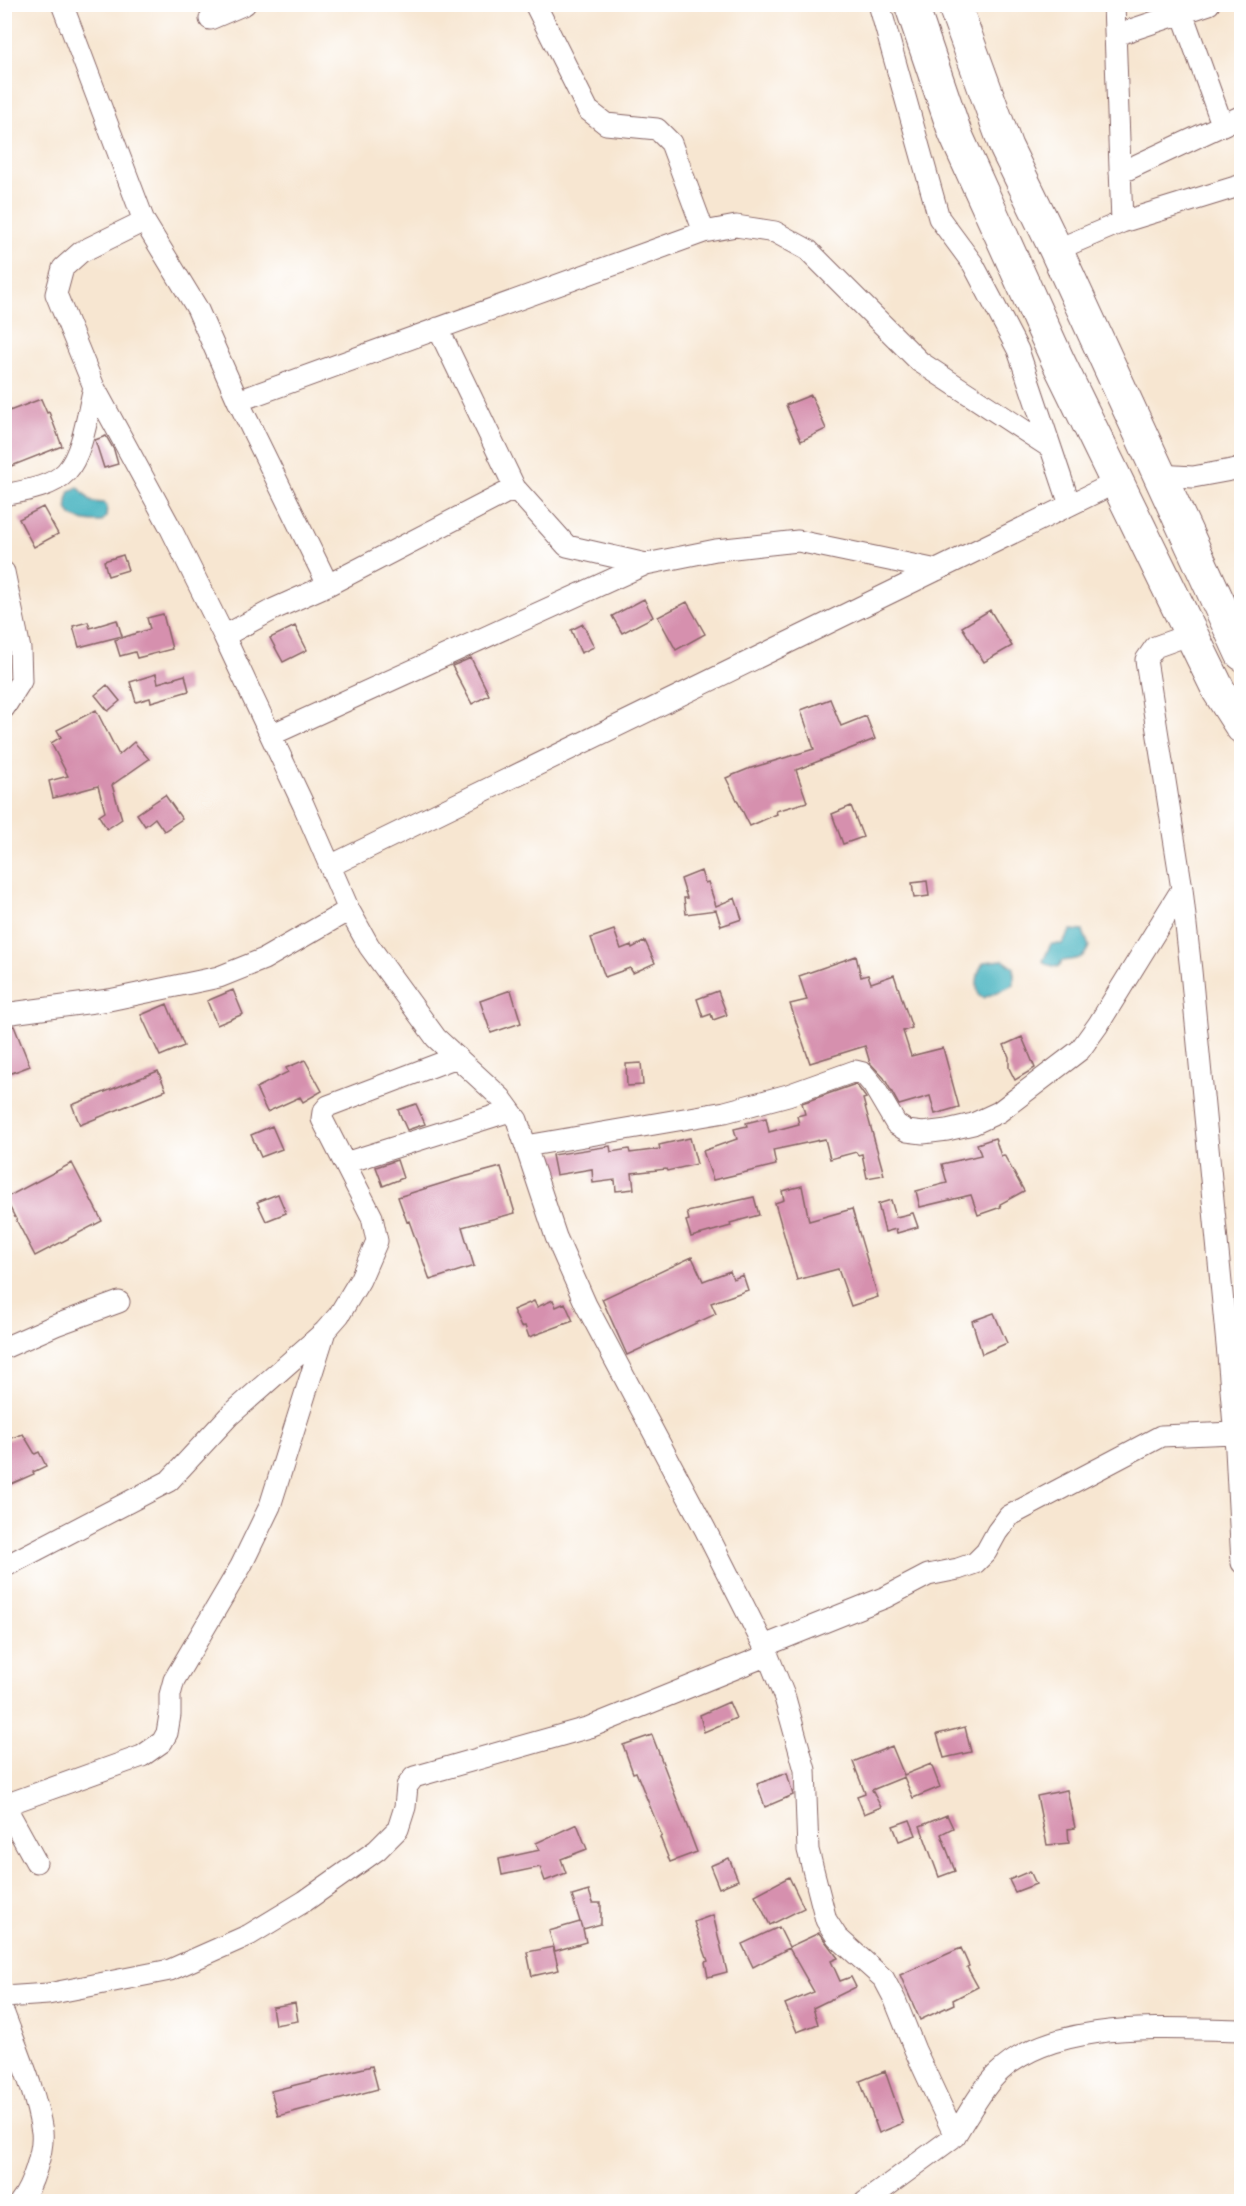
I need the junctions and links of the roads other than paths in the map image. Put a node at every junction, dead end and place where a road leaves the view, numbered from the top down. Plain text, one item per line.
1 (62, 4) edge
2 (245, 4) edge
3 (535, 4) edge
4 (879, 4) edge
5 (911, 4) edge
6 (954, 4) edge
7 (1114, 4) edge
8 (1209, 4) edge
9 (1182, 13) junction
10 (210, 19) dead end
11 (1116, 35) junction
12 (1232, 120) edge
13 (1120, 172) junction
14 (1242, 185) edge
15 (144, 221) junction
16 (1122, 222) junction
17 (704, 232) junction
18 (1056, 250) junction
19 (438, 328) junction
20 (94, 387) junction
21 (238, 401) junction
22 (1051, 448) junction
23 (1242, 468) edge
24 (1159, 475) junction
25 (1117, 482) junction
26 (515, 488) junction
27 (4, 495) edge
28 (1070, 505) junction
29 (646, 564) junction
30 (937, 570) junction
31 (4, 572) edge
32 (328, 585) junction
33 (1191, 634) junction
34 (224, 636) junction
35 (1242, 654) edge
36 (4, 708) edge
37 (1242, 727) edge
38 (271, 735) junction
39 (330, 866) junction
40 (1182, 889) junction
41 (349, 910) junction
42 (4, 1014) edge
43 (457, 1057) junction
44 (510, 1111) junction
45 (526, 1146) junction
46 (345, 1162) junction
47 (119, 1302) dead end
48 (325, 1331) junction
49 (6, 1343) edge
50 (1234, 1433) junction
51 (1242, 1563) edge
52 (4, 1567) edge
53 (766, 1651) junction
54 (5, 1804) edge
55 (36, 1862) dead end
56 (4, 1997) edge
57 (4, 2014) edge
58 (1242, 2030) edge
59 (954, 2136) junction
60 (20, 2202) edge
61 (865, 2202) edge

1 - 15 street
2 - 10 street
3 - 17 street
4 - 22 street
5 - 25 main road
6 - 18 main road
7 - 11 street
8 - 9 street
9 - 11 street
9 - 12 street
11 - 13 street
12 - 13 street
13 - 16 street
14 - 16 street
15 - 20 street
15 - 21 street
16 - 18 street
17 - 19 street
17 - 22 street
18 - 24 main road
19 - 21 street
19 - 26 street
20 - 27 street
20 - 34 street
21 - 32 street
22 - 28 street
23 - 24 street
24 - 35 main road
25 - 28 street
25 - 33 main road
26 - 29 street
26 - 32 street
28 - 30 street
29 - 30 street
29 - 38 street
30 - 39 street
31 - 36 street
32 - 34 street
33 - 37 main road
33 - 40 street
34 - 38 street
38 - 39 street
39 - 41 street
40 - 45 street
40 - 50 street
41 - 42 street
41 - 43 street
43 - 44 street
43 - 46 street
44 - 45 street
44 - 46 street
45 - 53 street
46 - 48 street
47 - 49 street
48 - 52 street
48 - 54 street
50 - 51 street
50 - 53 street
53 - 56 street
53 - 59 street
54 - 55 street
57 - 60 street
58 - 59 street
59 - 61 street

